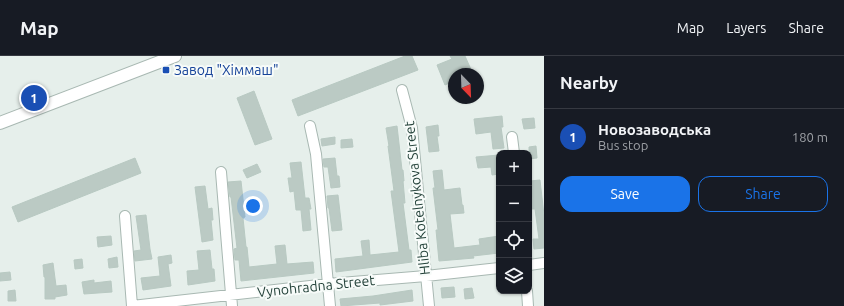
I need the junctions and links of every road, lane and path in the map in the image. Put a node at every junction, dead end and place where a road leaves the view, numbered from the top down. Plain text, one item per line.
1 (175, 56) edge
2 (402, 90) dead end
3 (0, 124) edge
4 (310, 126) dead end
5 (512, 137) dead end
6 (514, 150) edge
7 (221, 172) dead end
8 (124, 216) dead end
9 (544, 263) edge
10 (532, 265) edge
11 (496, 268) edge
12 (426, 276) junction
13 (328, 284) junction
14 (527, 294) edge
15 (232, 295) junction
16 (132, 306) edge
17 (232, 306) edge
18 (330, 306) edge
19 (429, 306) edge
20 (528, 306) edge

1 - 3 street
2 - 12 street, Hliba Kotelnykova Street
4 - 13 street
5 - 6 street
7 - 15 street
8 - 16 street
9 - 10 street
11 - 12 street, Vynohradna Street
12 - 13 street, Vynohradna Street
12 - 19 street, Hliba Kotelnykova Street
13 - 15 street, Vynohradna Street
13 - 18 street
14 - 20 street
15 - 16 street, Vynohradna Street
15 - 17 street

